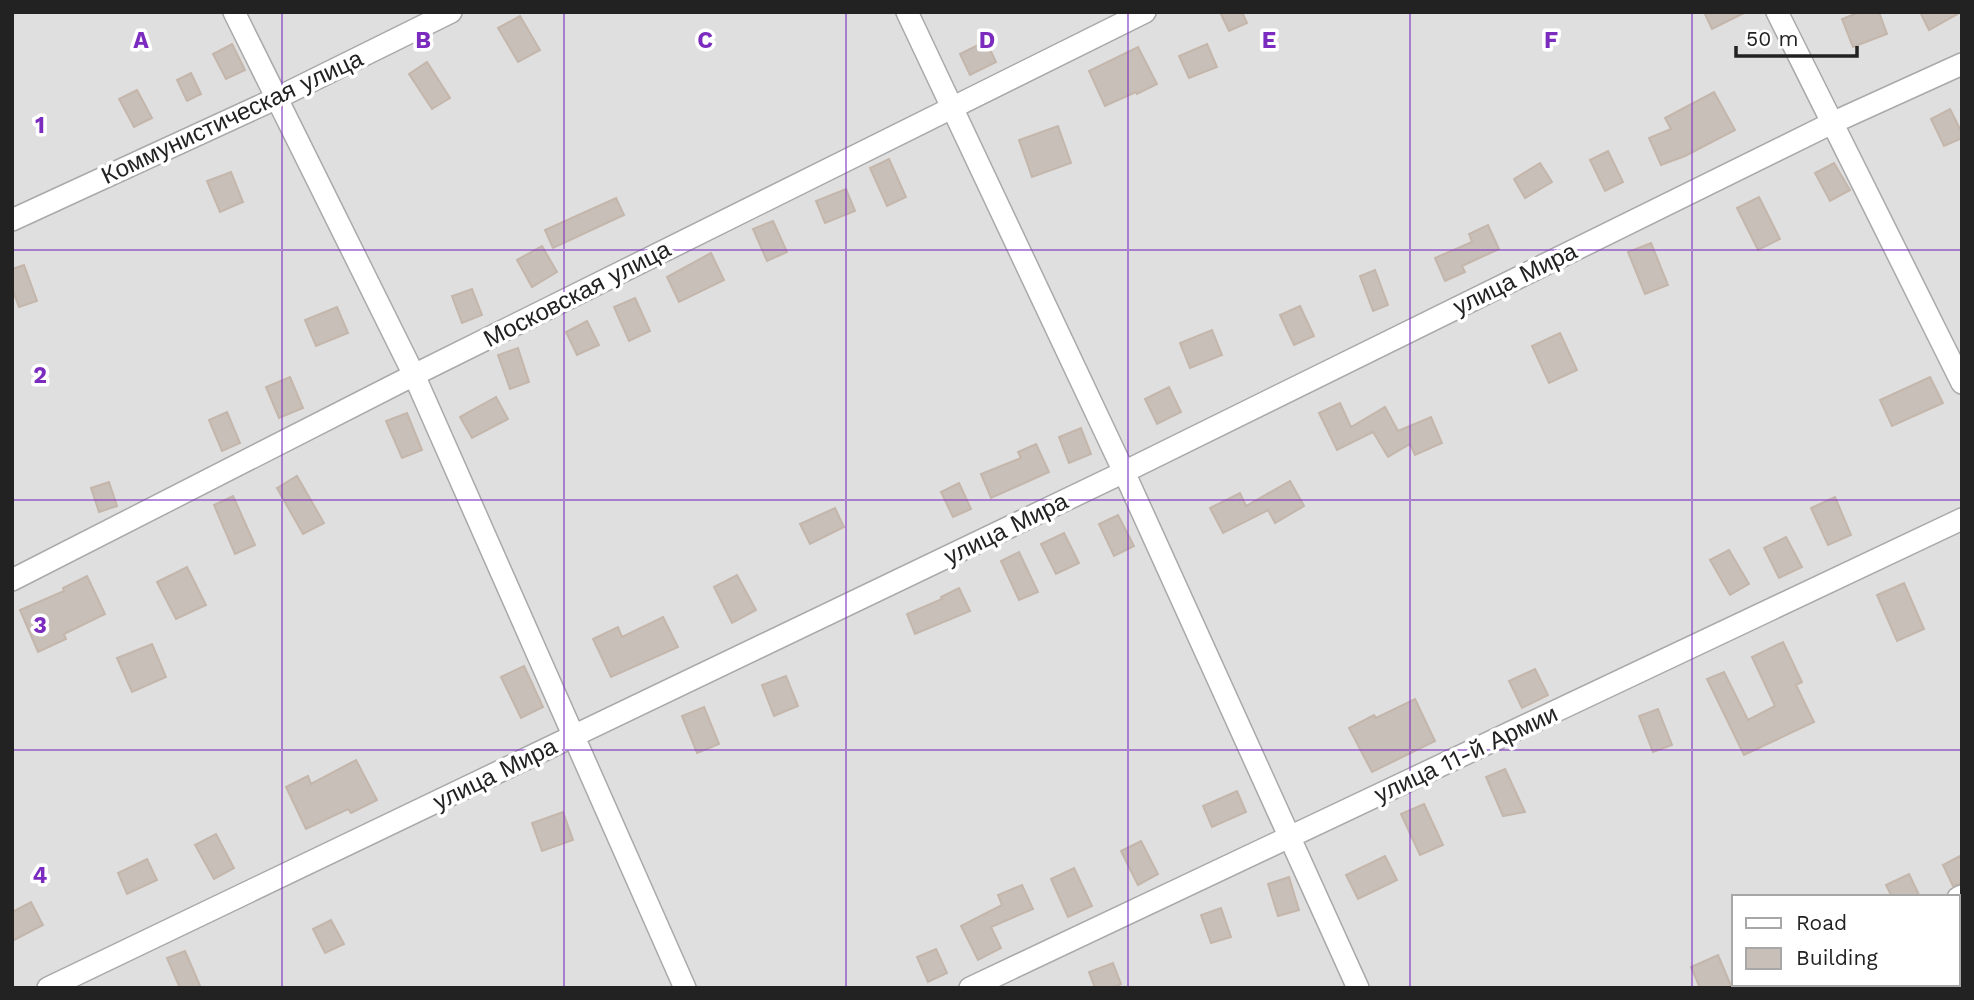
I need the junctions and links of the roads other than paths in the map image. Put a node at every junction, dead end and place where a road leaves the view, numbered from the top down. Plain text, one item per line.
1 (234, 12) edge
2 (451, 12) edge
3 (908, 12) edge
4 (1145, 12) edge
5 (1777, 12) edge
6 (1962, 64) edge
7 (275, 99) junction
8 (953, 106) junction
9 (1832, 123) junction
10 (12, 220) edge
11 (414, 375) junction
12 (1962, 383) edge
13 (1124, 472) junction
14 (1962, 519) edge
15 (12, 580) edge
16 (575, 736) junction
17 (1290, 837) junction
18 (48, 988) edge
19 (685, 988) edge
20 (970, 988) edge
21 (1358, 988) edge

1 - 7 street
2 - 7 street, Коммунистическая улица
3 - 8 street
4 - 8 street, Московская улица
5 - 9 street
6 - 9 street, улица Мира
7 - 10 street, Коммунистическая улица
7 - 11 street
8 - 11 street, Московская улица
8 - 13 street
9 - 12 street
9 - 13 street, улица Мира
11 - 15 street, Московская улица
11 - 16 street
13 - 16 street, улица Мира
13 - 17 street
14 - 17 street, улица 11-й Армии
16 - 18 street, улица Мира
16 - 19 street
17 - 20 street, улица 11-й Армии
17 - 21 street

